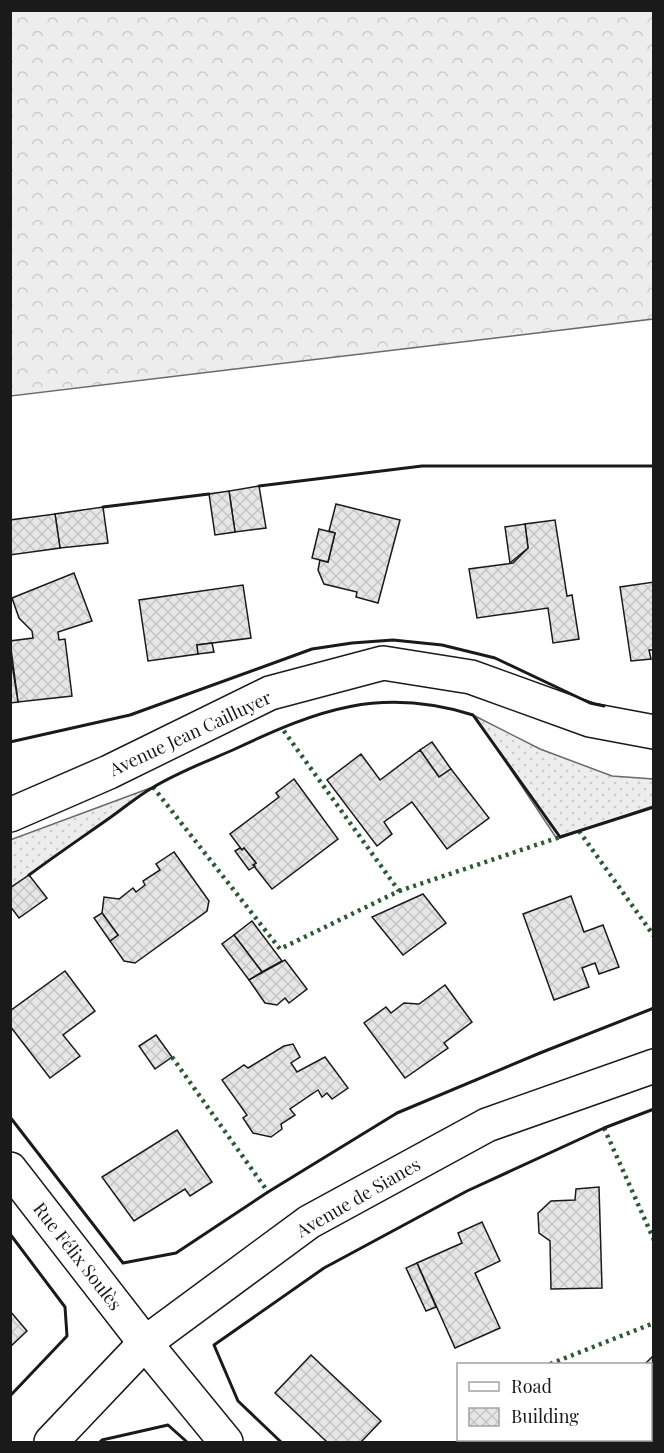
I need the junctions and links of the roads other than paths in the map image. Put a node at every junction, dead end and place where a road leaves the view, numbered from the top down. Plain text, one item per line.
1 (654, 732) edge
2 (10, 815) edge
3 (654, 1066) edge
4 (10, 1168) edge
5 (145, 1343) junction
6 (51, 1443) edge
7 (226, 1443) edge

1 - 2 street, Avenue Jean Cailluyer
3 - 5 street, Avenue de Sianes
4 - 5 street, Rue Félix Soulès
5 - 6 street, Avenue de Sianes
5 - 7 street, Rue Félix Soulès

